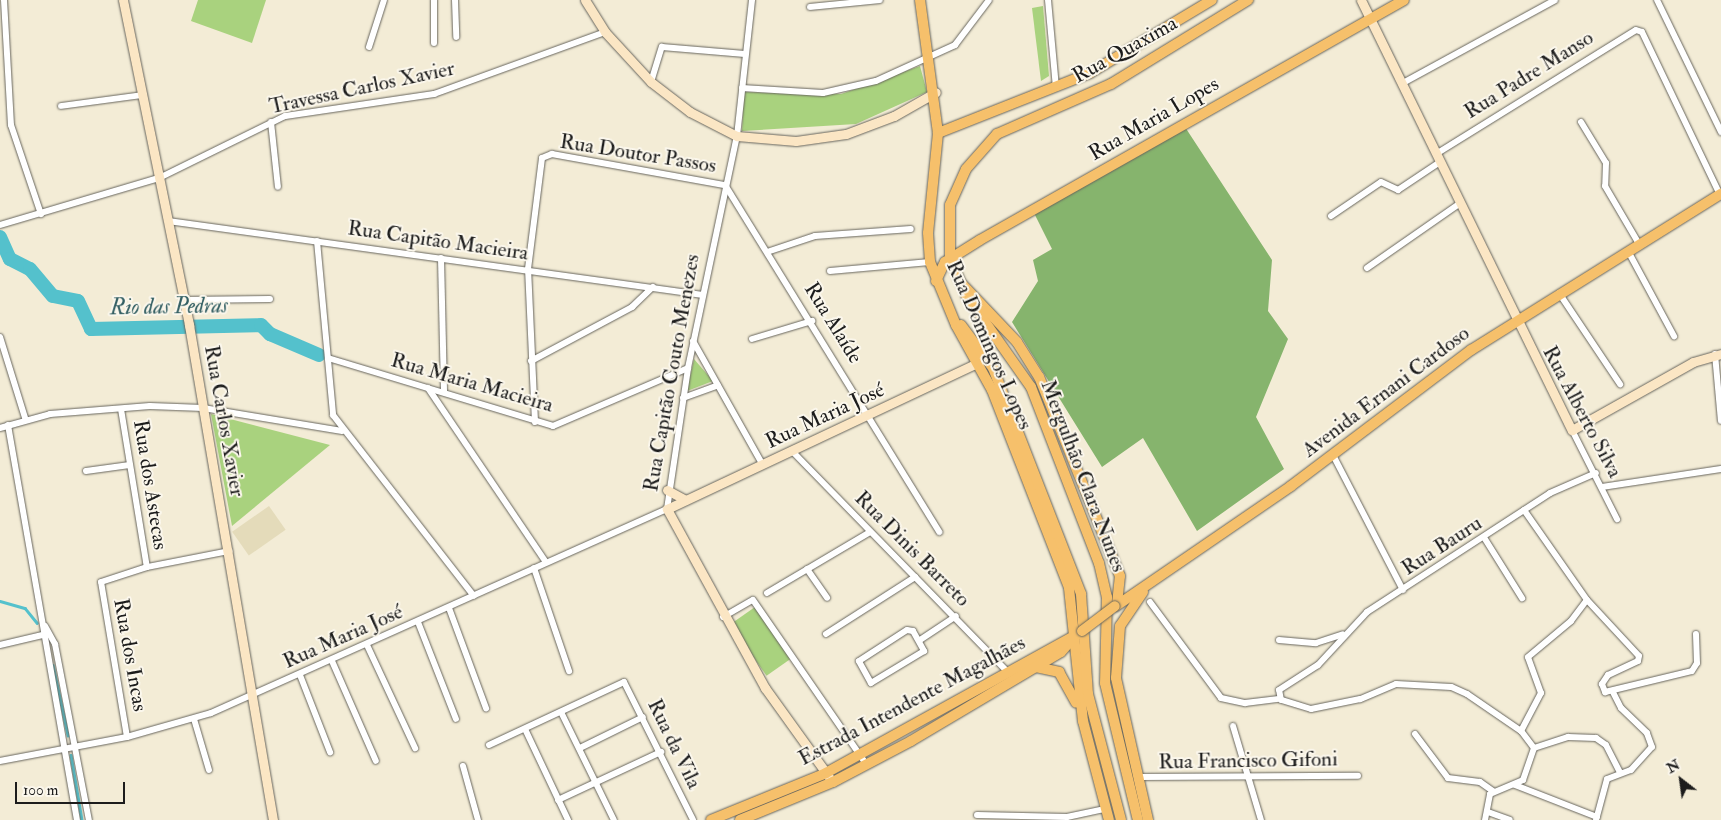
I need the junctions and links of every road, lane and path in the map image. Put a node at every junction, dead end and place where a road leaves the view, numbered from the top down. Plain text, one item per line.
1 (4, 0) edge
2 (123, 0) edge
3 (384, 0) edge
4 (434, 0) edge
5 (455, 0) edge
6 (585, 0) edge
7 (752, 0) edge
8 (880, 0) edge
9 (920, 0) edge
10 (988, 0) edge
11 (1048, 0) edge
12 (1212, 0) edge
13 (1248, 0) edge
14 (1361, 0) edge
15 (1404, 0) edge
16 (1555, 0) edge
17 (1657, 0) edge
18 (810, 7) dead end
19 (1371, 18) junction
20 (605, 32) junction
21 (1642, 32) joint
22 (456, 37) dead end
23 (434, 43) dead end
24 (368, 47) dead end
25 (745, 54) junction
26 (928, 60) junction
27 (651, 82) junction
28 (1403, 83) junction
29 (742, 88) junction
30 (1056, 88) junction
31 (936, 92) junction
32 (142, 94) junction
33 (61, 106) dead end
34 (271, 122) junction
35 (1581, 122) dead end
36 (1721, 132) edge
37 (938, 133) junction
38 (737, 136) junction
39 (1438, 158) junction
40 (971, 162) joint
41 (159, 178) junction
42 (725, 184) junction
43 (278, 187) dead end
44 (1720, 194) edge
45 (1459, 204) junction
46 (41, 214) junction
47 (1330, 216) dead end
48 (168, 221) junction
49 (0, 226) edge
50 (911, 229) dead end
51 (317, 241) junction
52 (1639, 244) junction
53 (1628, 251) junction
54 (770, 252) junction
55 (441, 258) junction
56 (950, 258) junction
57 (930, 262) junction
58 (1367, 268) dead end
59 (528, 269) junction
60 (830, 271) dead end
61 (936, 282) junction
62 (961, 283) junction
63 (653, 287) junction
64 (1559, 293) junction
65 (703, 295) junction
66 (270, 299) dead end
67 (184, 300) junction
68 (953, 317) junction
69 (812, 321) junction
70 (1515, 321) junction
71 (1674, 336) dead end
72 (0, 337) edge
73 (752, 339) dead end
74 (693, 341) junction
75 (1718, 354) edge
76 (328, 358) junction
77 (531, 361) junction
78 (978, 362) junction
79 (688, 368) junction
80 (1620, 384) dead end
81 (718, 385) junction
82 (428, 388) junction
83 (444, 392) junction
84 (683, 398) junction
85 (203, 408) junction
86 (121, 409) junction
87 (870, 414) junction
88 (25, 418) junction
89 (1721, 421) edge
90 (535, 422) junction
91 (8, 425) junction
92 (0, 428) edge
93 (1572, 430) junction
94 (342, 431) junction
95 (792, 451) junction
96 (1333, 455) junction
97 (130, 465) junction
98 (763, 465) junction
99 (1721, 469) edge
100 (86, 471) dead end
101 (1596, 473) junction
102 (1602, 487) junction
103 (667, 490) junction
104 (686, 500) junction
105 (667, 509) junction
106 (1524, 510) junction
107 (1617, 519) dead end
108 (870, 532) junction
109 (939, 532) dead end
110 (1484, 539) junction
111 (229, 551) junction
112 (546, 562) junction
113 (147, 567) junction
114 (534, 568) junction
115 (807, 569) junction
116 (915, 577) junction
117 (1154, 580) junction
118 (1403, 590) junction
119 (767, 593) dead end
120 (474, 596) junction
121 (827, 598) dead end
122 (1522, 598) dead end
123 (1587, 600) junction
124 (1150, 602) dead end
125 (1116, 605) junction
126 (449, 608) junction
127 (956, 616) junction
128 (723, 617) junction
129 (418, 622) junction
130 (1344, 633) junction
131 (47, 634) junction
132 (826, 634) dead end
133 (1078, 634) junction
134 (1696, 634) dead end
135 (920, 640) junction
136 (1279, 640) dead end
137 (0, 645) edge
138 (367, 645) junction
139 (332, 661) junction
140 (1036, 667) junction
141 (569, 671) dead end
142 (1008, 672) junction
143 (300, 676) junction
144 (1613, 692) junction
145 (253, 697) junction
146 (1279, 699) junction
147 (486, 708) dead end
148 (562, 712) junction
149 (643, 717) junction
150 (194, 719) junction
151 (456, 719) dead end
152 (1083, 721) junction
153 (1233, 726) dead end
154 (525, 728) junction
155 (1521, 731) junction
156 (1415, 734) dead end
157 (127, 737) junction
158 (489, 745) dead end
159 (75, 748) junction
160 (414, 748) dead end
161 (580, 748) junction
162 (1534, 748) junction
163 (64, 750) junction
164 (330, 752) dead end
165 (661, 752) junction
166 (860, 756) junction
167 (0, 761) edge
168 (376, 761) dead end
169 (867, 765) junction
170 (463, 766) dead end
171 (209, 770) dead end
172 (826, 773) junction
173 (1620, 773) junction
174 (1358, 776) dead end
175 (1139, 777) junction
176 (1248, 778) junction
177 (597, 782) junction
178 (833, 782) junction
179 (1514, 785) junction
180 (1493, 791) junction
181 (558, 800) junction
182 (1106, 809) junction
183 (1488, 812) junction
184 (977, 815) dead end
185 (1596, 818) edge
186 (77, 820) edge
187 (89, 820) edge
188 (273, 820) edge
189 (478, 820) edge
190 (568, 820) edge
191 (614, 820) edge
192 (693, 820) edge
193 (711, 820) edge
194 (740, 820) edge
195 (1109, 820) edge
196 (1121, 820) edge
197 (1138, 820) edge
198 (1148, 820) edge
199 (1261, 820) edge
200 (1484, 820) edge
201 (1510, 820) edge

1 - 46 street
2 - 32 street, Rua Carlos Xavier
3 - 24 street
4 - 23 street
5 - 22 street
6 - 20 street
7 - 25 street, Rua Capitão Couto Menezes
8 - 18 street
9 - 26 main road, Rua Domingos Lopes
10 - 26 street
11 - 30 street
12 - 30 main road, Rua Quaxima
13 - 40 main road, Rua Quaxima
14 - 19 street
15 - 19 main road, Rua Maria Lopes
16 - 28 street
17 - 36 street
19 - 28 street
19 - 56 main road, Rua Maria Lopes
20 - 27 street
20 - 34 street, Travessa Carlos Xavier
21 - 39 street, Rua Padre Manso
21 - 44 street, Avenida Ernani Cardoso
25 - 27 street
25 - 29 street, Rua Capitão Couto Menezes
26 - 29 street
26 - 31 main road, Rua Domingos Lopes
27 - 38 street
28 - 39 street
29 - 38 street, Rua Capitão Couto Menezes
30 - 37 main road, Rua Quaxima
31 - 37 main road, Rua Domingos Lopes
31 - 38 street
32 - 33 street
32 - 41 street, Rua Carlos Xavier
34 - 41 street, Travessa Carlos Xavier
34 - 43 street
35 - 52 street
37 - 57 main road, Rua Domingos Lopes
38 - 42 street, Rua Capitão Couto Menezes
39 - 45 street
39 - 47 street, Rua Padre Manso
40 - 56 main road, Rua Domingos Lopes
41 - 46 street, Travessa Carlos Xavier
41 - 48 street, Rua Carlos Xavier
42 - 54 street, Rua Alaíde
42 - 59 street, Rua Doutor Passos
42 - 65 street, Rua Capitão Couto Menezes
44 - 52 main road, Avenida Ernani Cardoso
45 - 58 street
45 - 70 street
46 - 49 street, Travessa Carlos Xavier
48 - 51 street, Rua Capitão Macieira
48 - 67 street, Rua Carlos Xavier
50 - 54 street
51 - 55 street, Rua Capitão Macieira
51 - 76 street
52 - 53 main road, Avenida Ernani Cardoso
53 - 64 main road, Avenida Ernani Cardoso
53 - 71 street
54 - 69 street, Rua Alaíde
55 - 59 street, Rua Capitão Macieira
55 - 83 street
56 - 61 main road
56 - 62 main road, Rua Domingos Lopes
57 - 60 street
57 - 61 main road, Rua Domingos Lopes
59 - 63 street, Rua Capitão Macieira
59 - 77 street
61 - 68 main road, Rua Domingos Lopes
62 - 125 main road, Rua Domingos Lopes
62 - 197 main road, Mergulhão Clara Nunes
63 - 65 street, Rua Capitão Macieira
63 - 77 street
64 - 70 main road, Avenida Ernani Cardoso
64 - 80 street
65 - 74 street, Rua Capitão Couto Menezes
66 - 67 street
67 - 85 street, Rua Carlos Xavier
68 - 78 main road, Rua Domingos Lopes
68 - 196 main road, Mergulhão Clara Nunes
69 - 73 street
69 - 87 street, Rua Alaíde
70 - 93 street, Rua Alberto Silva
70 - 96 main road, Avenida Ernani Cardoso
72 - 88 street
74 - 79 street, Rua Capitão Couto Menezes
74 - 81 street
75 - 89 street
75 - 93 street
76 - 82 street, Rua Maria Macieira
76 - 94 street
77 - 90 street
78 - 87 street, Rua Maria José
78 - 133 main road, Rua Domingos Lopes
79 - 84 street, Rua Capitão Couto Menezes
79 - 90 street, Rua Maria Macieira
81 - 84 street
81 - 98 street
82 - 83 street, Rua Maria Macieira
82 - 112 street
83 - 90 street, Rua Maria Macieira
84 - 103 street, Rua Capitão Couto Menezes
85 - 86 street
85 - 94 street
85 - 111 street, Rua Carlos Xavier
86 - 88 street
86 - 97 street, Rua dos Astecas
87 - 95 street, Rua Maria José
87 - 109 street, Rua Alaíde
88 - 91 street
91 - 92 street
91 - 131 street
93 - 101 street, Rua Alberto Silva
94 - 120 street
95 - 98 street, Rua Maria José
95 - 108 street, Rua Dinis Barreto
96 - 117 main road, Avenida Ernani Cardoso
96 - 118 street, Rua Bauru
97 - 100 street
97 - 113 street, Rua dos Astecas
98 - 104 street, Rua Maria José
99 - 102 street
101 - 102 street, Rua Alberto Silva
101 - 106 street, Rua Bauru
102 - 107 street, Rua Alberto Silva
103 - 104 street
103 - 105 street, Rua Capitão Couto Menezes
104 - 105 street, Rua Maria José
105 - 112 street, Rua Maria José
105 - 128 street, Rua Capitão Couto Menezes
106 - 110 street, Rua Bauru
106 - 123 street
108 - 115 street
108 - 116 street, Rua Dinis Barreto
110 - 118 street, Rua Bauru
110 - 122 street
111 - 113 street
111 - 145 street, Rua Carlos Xavier
112 - 114 street, Rua Maria José
113 - 157 street, Rua dos Incas
114 - 120 street, Rua Maria José
114 - 141 street
115 - 119 street
115 - 121 street
116 - 127 street, Rua Dinis Barreto
116 - 132 street
117 - 125 main road, Avenida Ernani Cardoso
117 - 175 main road
118 - 130 street
120 - 126 street, Rua Maria José
123 - 144 street
123 - 155 street
124 - 146 street
125 - 133 main road, Avenida Ernani Cardoso, bridge
126 - 129 street, Rua Maria José
126 - 147 street
127 - 135 street
127 - 142 street, Rua Dinis Barreto
128 - 166 street
128 - 172 street, Rua Capitão Couto Menezes
129 - 138 street, Rua Maria José
129 - 151 street
130 - 136 street
130 - 146 street
131 - 137 street
131 - 159 street
131 - 163 street
133 - 140 main road, Estrada Intendente Magalhães
133 - 142 main road, Estrada Intendente Magalhães
133 - 152 main road, Rua Domingos Lopes
134 - 144 street
135 - 135 street
138 - 139 street, Rua Maria José
138 - 160 street
139 - 143 street, Rua Maria José
139 - 168 street
140 - 152 main road
140 - 169 main road, Estrada Intendente Magalhães
142 - 166 main road, Estrada Intendente Magalhães
143 - 145 street, Rua Maria José
143 - 164 street
144 - 173 street
145 - 150 street, Rua Maria José
145 - 188 street, Rua Carlos Xavier
146 - 155 street
148 - 149 street, Rua da Vila
148 - 154 street
148 - 161 street
149 - 161 street
149 - 165 street, Rua da Vila
150 - 157 street, Rua Maria José
150 - 171 street
152 - 182 main road
153 - 176 street
154 - 158 street
154 - 181 street
155 - 162 street
156 - 180 street
157 - 159 street, Rua Maria José
159 - 163 street, Rua Maria José
159 - 187 street
161 - 177 street
162 - 173 street
162 - 179 street
163 - 167 street, Rua Maria José
163 - 186 street
165 - 177 street
165 - 192 street, Rua da Vila
166 - 169 street
166 - 172 main road, Estrada Intendente Magalhães
169 - 178 main road, Estrada Intendente Magalhães
170 - 189 street
172 - 178 street, Rua Capitão Couto Menezes
172 - 193 main road, Estrada Intendente Magalhães
173 - 185 street
174 - 176 street, Rua Francisco Gifoni
175 - 176 street, Rua Francisco Gifoni
175 - 198 main road
176 - 199 street
177 - 181 street
177 - 191 street
178 - 194 main road, Estrada Intendente Magalhães
179 - 180 street
179 - 185 street
180 - 183 street
181 - 190 street
182 - 184 street
182 - 195 main road
183 - 200 street
183 - 201 street

